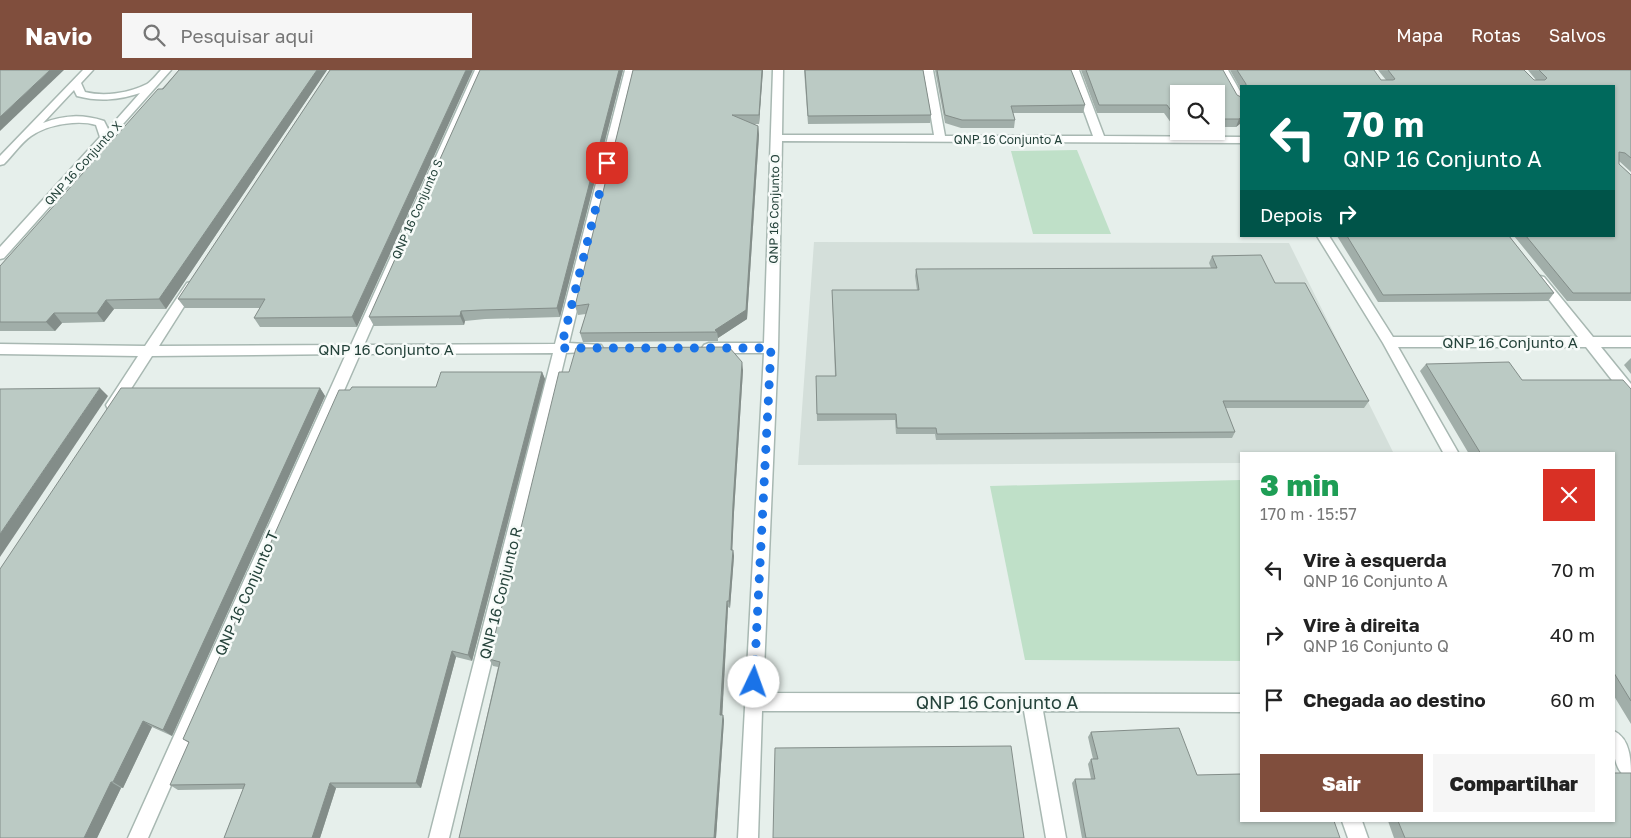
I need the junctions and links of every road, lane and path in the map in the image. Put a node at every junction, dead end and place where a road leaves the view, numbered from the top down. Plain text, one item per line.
1 (88, 70) edge
2 (166, 70) edge
3 (480, 70) edge
4 (630, 70) edge
5 (778, 70) edge
6 (928, 70) edge
7 (1074, 70) edge
8 (1223, 70) edge
9 (76, 82) junction
10 (152, 85) junction
11 (1240, 100) edge
12 (29, 133) junction
13 (106, 137) junction
14 (775, 138) junction
15 (1099, 138) junction
16 (940, 139) junction
17 (1240, 140) edge
18 (0, 162) edge
19 (1324, 237) edge
20 (0, 255) edge
21 (1529, 267) edge
22 (197, 276) edge
23 (1389, 342) junction
24 (1631, 342) edge
25 (1590, 343) junction
26 (561, 348) junction
27 (609, 348) edge
28 (695, 348) edge
29 (771, 348) junction
30 (0, 349) edge
31 (354, 349) junction
32 (148, 350) junction
33 (1631, 394) edge
34 (104, 417) edge
35 (1451, 452) edge
36 (753, 702) junction
37 (1032, 702) junction
38 (1240, 703) edge
39 (1615, 742) edge
40 (1631, 770) edge
41 (1352, 822) edge
42 (138, 838) edge
43 (439, 838) edge
44 (748, 838) edge
45 (1056, 838) edge
46 (1358, 838) edge

1 - 9 street
2 - 10 street, QNP 16 Conjunto X
3 - 31 street, QNP 16 Conjunto S
4 - 26 street, QNP 16 Conjunto R
5 - 14 street, QNP 16 Conjunto O
6 - 16 street
7 - 15 street
8 - 11 street
9 - 10 street
9 - 12 street
10 - 13 street, QNP 16 Conjunto X
12 - 13 street
12 - 18 street
13 - 20 street, QNP 16 Conjunto X
14 - 16 street, QNP 16 Conjunto A
14 - 29 street, QNP 16 Conjunto O
15 - 16 street, QNP 16 Conjunto A
15 - 17 street, QNP 16 Conjunto A
19 - 23 street
21 - 25 street
22 - 32 street
23 - 25 street, QNP 16 Conjunto A
23 - 35 street
24 - 25 street, QNP 16 Conjunto A
25 - 33 street
26 - 27 street, QNP 16 Conjunto A
26 - 31 street, QNP 16 Conjunto A
26 - 43 street, QNP 16 Conjunto R
28 - 29 street
29 - 36 street, QNP 16 Conjunto O
30 - 32 street, QNP 16 Conjunto A
31 - 32 street, QNP 16 Conjunto A
31 - 42 street, QNP 16 Conjunto T
32 - 34 street
36 - 37 street, QNP 16 Conjunto A
36 - 44 street, QNP 16 Conjunto O
37 - 38 street, QNP 16 Conjunto A
37 - 45 street
39 - 40 street
41 - 46 street

